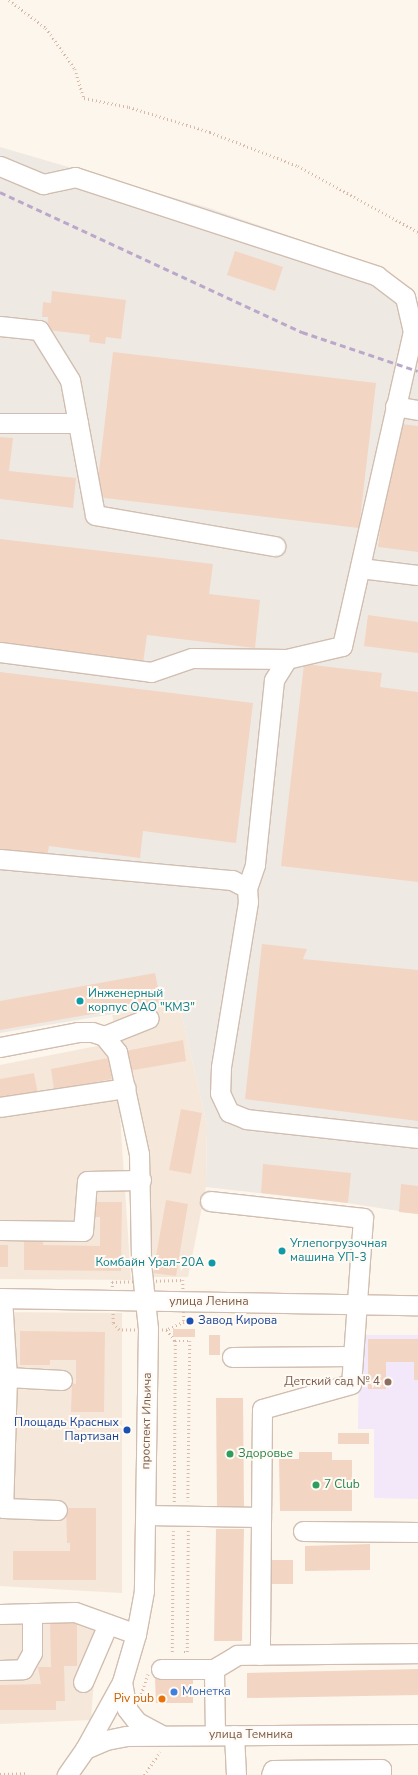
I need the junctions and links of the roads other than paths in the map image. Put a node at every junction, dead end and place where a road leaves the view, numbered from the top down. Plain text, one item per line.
1 (0, 166) edge
2 (0, 326) edge
3 (395, 406) junction
4 (418, 410) edge
5 (0, 423) edge
6 (78, 423) junction
7 (275, 546) dead end
8 (360, 568) junction
9 (418, 575) edge
10 (0, 652) edge
11 (287, 659) junction
12 (0, 859) edge
13 (246, 888) junction
14 (149, 1018) dead end
15 (104, 1036) junction
16 (0, 1047) edge
17 (126, 1088) junction
18 (0, 1107) edge
19 (418, 1138) edge
20 (141, 1180) junction
21 (210, 1201) dead end
22 (0, 1230) edge
23 (1, 1298) edge
24 (146, 1302) junction
25 (356, 1304) junction
26 (418, 1305) edge
27 (353, 1356) junction
28 (232, 1357) dead end
29 (3, 1377) edge
30 (62, 1380) dead end
31 (57, 1510) dead end
32 (146, 1515) junction
33 (261, 1517) junction
34 (303, 1531) dead end
35 (418, 1532) edge
36 (32, 1613) junction
37 (0, 1614) edge
38 (108, 1624) junction
39 (136, 1634) junction
40 (418, 1653) edge
41 (260, 1655) junction
42 (160, 1666) road end
43 (214, 1669) junction
44 (0, 1670) edge
45 (83, 1682) dead end
46 (122, 1682) junction
47 (418, 1734) edge
48 (163, 1735) junction
49 (215, 1735) junction
50 (234, 1735) junction
51 (85, 1749) junction
52 (67, 1775) edge
53 (236, 1775) edge
54 (271, 1775) edge
55 (381, 1775) edge

1 - 3 street
2 - 6 street
3 - 4 street
3 - 8 street
5 - 6 street
6 - 7 street
8 - 9 street
8 - 11 street
10 - 11 street
11 - 13 street
12 - 13 street
13 - 19 street
14 - 15 street
15 - 16 street
15 - 17 street, проспект Ильича
17 - 18 street
17 - 20 street, проспект Ильича
20 - 22 street
20 - 24 street, проспект Ильича
21 - 25 street
23 - 24 street, улица Ленина
23 - 29 street
24 - 25 street, улица Ленина
24 - 32 street, проспект Ильича
25 - 26 street, улица Ленина
25 - 27 street
27 - 28 street
27 - 33 street
29 - 30 street
29 - 31 street
32 - 33 street
32 - 39 street, проспект Ильича
33 - 41 street
34 - 35 street
36 - 37 street
36 - 38 street
36 - 44 street
38 - 39 street
38 - 45 street
39 - 46 street, проспект Ильича
40 - 41 street
41 - 43 street
42 - 43 street
43 - 49 street
46 - 48 street
46 - 51 street, проспект Ильича
47 - 50 street, улица Темника
48 - 49 street, улица Темника
48 - 51 street, улица Темника
49 - 50 street, улица Темника
50 - 53 street
51 - 52 street, проспект Ильича
54 - 55 street

